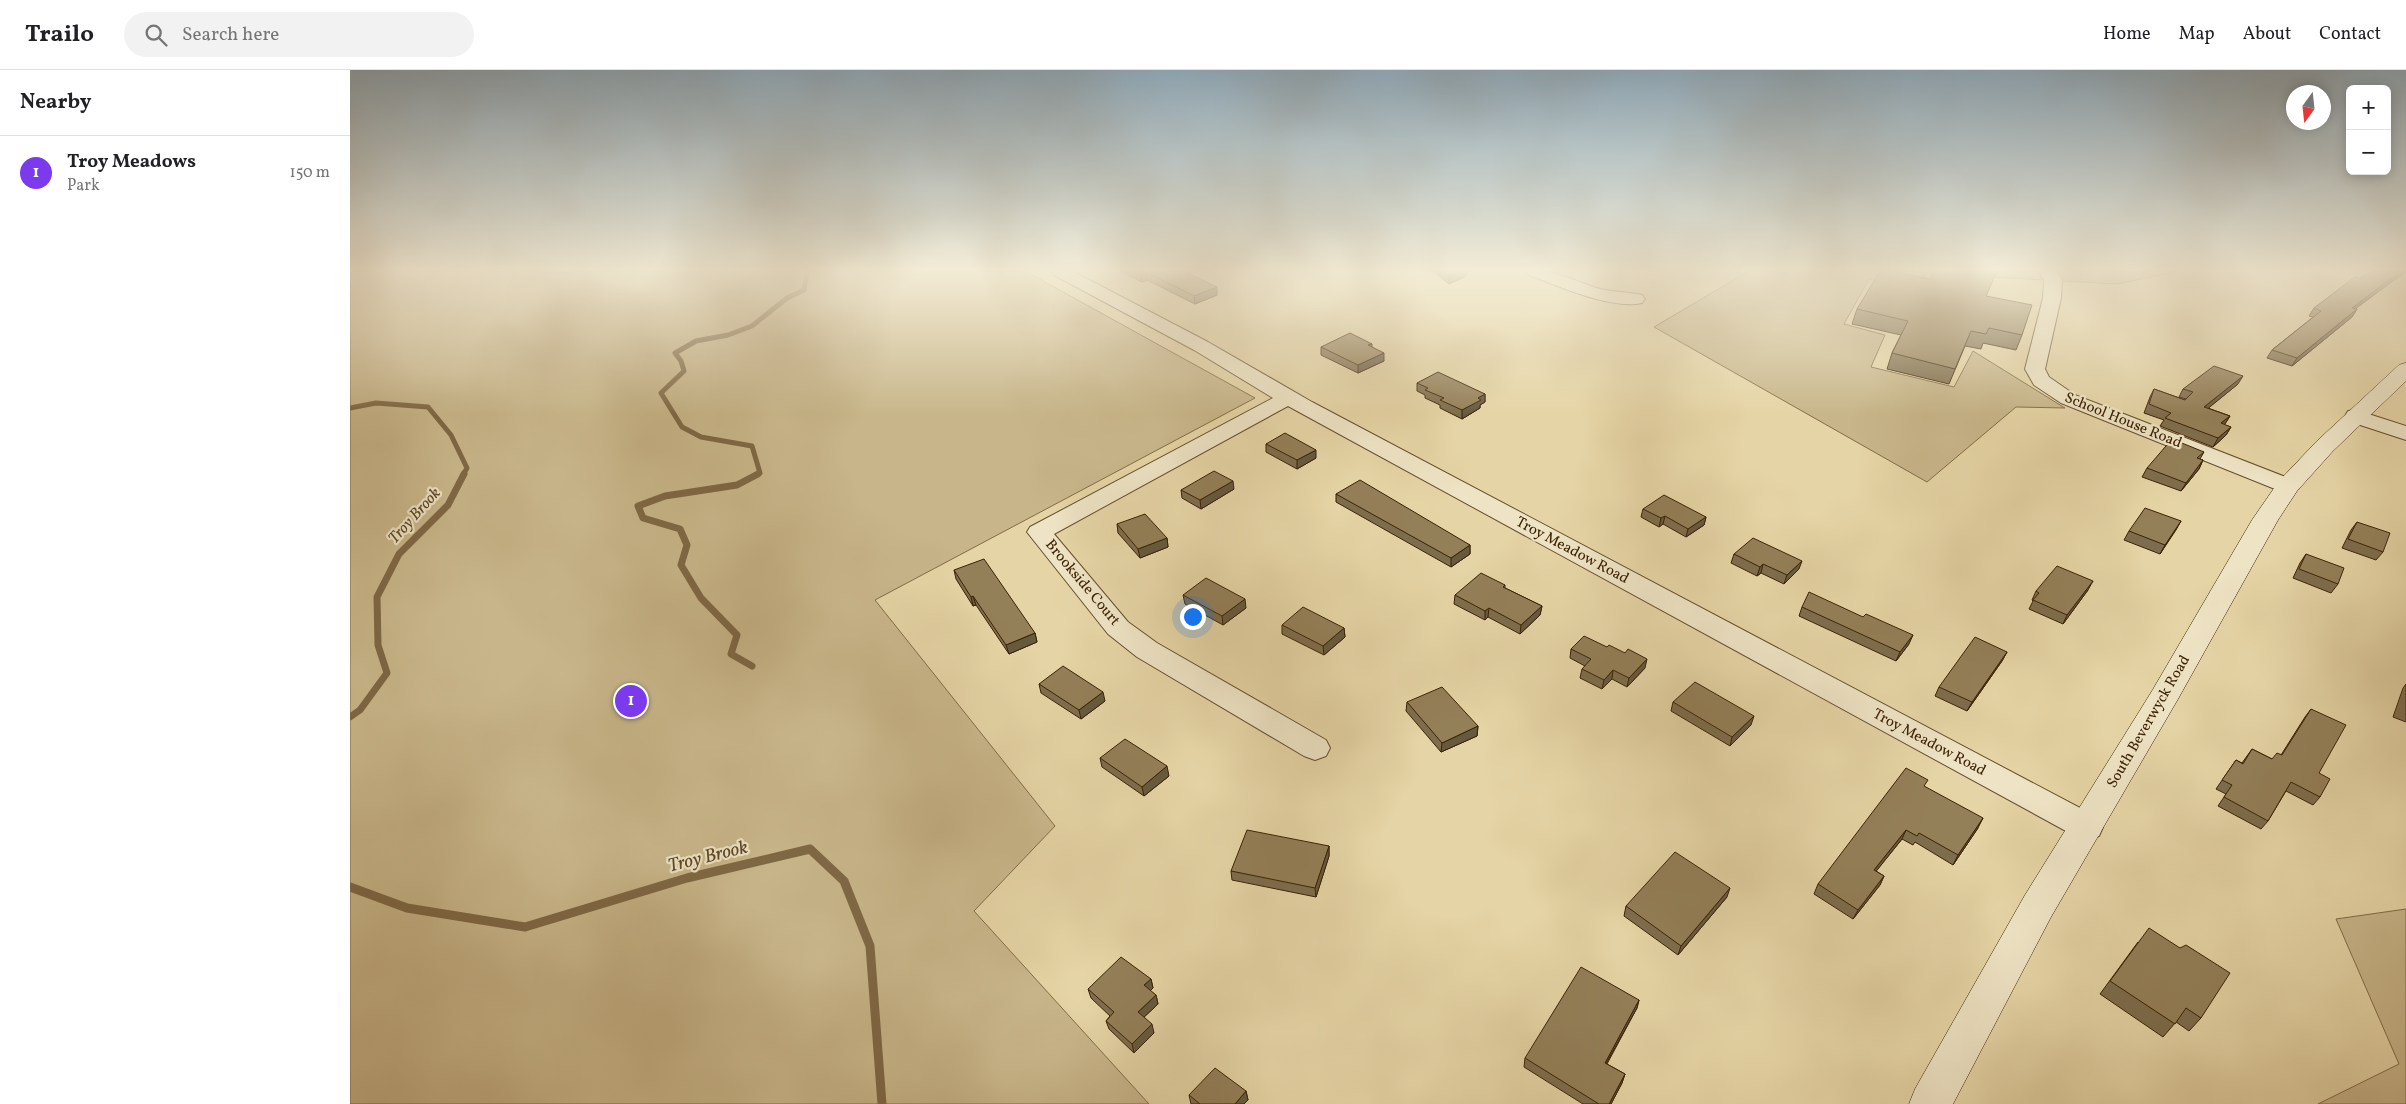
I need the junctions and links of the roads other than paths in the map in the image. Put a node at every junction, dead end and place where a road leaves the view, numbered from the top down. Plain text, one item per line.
1 (1151, 319) edge
2 (2046, 319) edge
3 (2406, 369) edge
4 (1288, 398) junction
5 (2356, 416) junction
6 (2406, 433) edge
7 (2288, 486) junction
8 (1316, 748) dead end
9 (2087, 827) junction
10 (1930, 1104) edge

1 - 4 street, Troy Meadow Road
2 - 7 street, School House Road
3 - 5 main road, South Beverwyck Road
4 - 8 street, Brookside Court
4 - 9 street, Troy Meadow Road
5 - 6 street
5 - 7 main road, South Beverwyck Road
7 - 9 main road, South Beverwyck Road
9 - 10 main road, South Beverwyck Road

